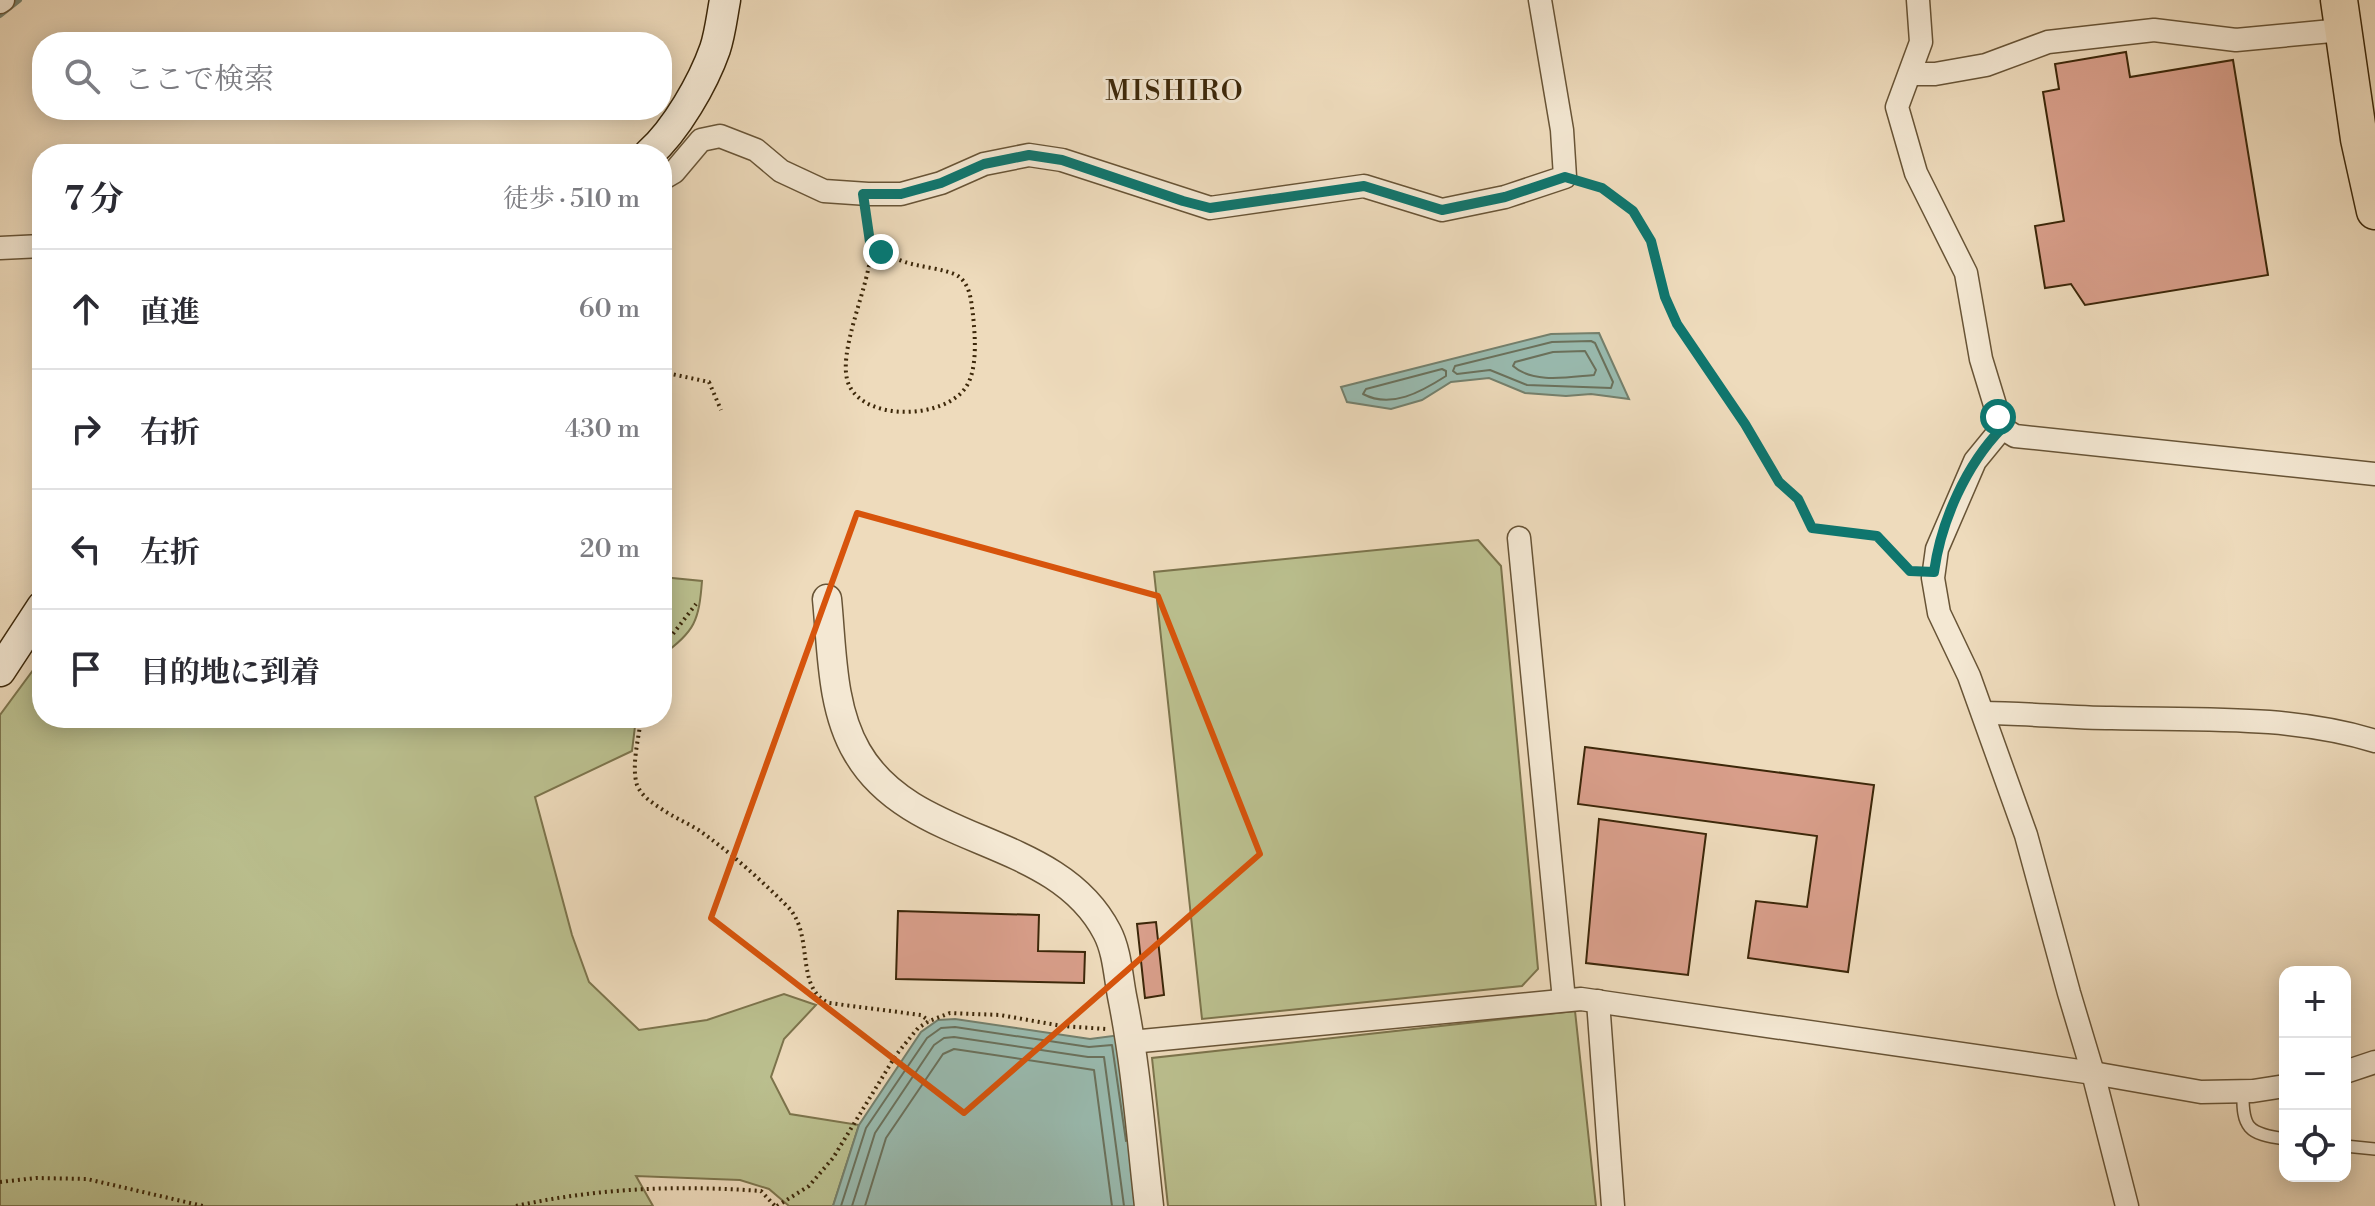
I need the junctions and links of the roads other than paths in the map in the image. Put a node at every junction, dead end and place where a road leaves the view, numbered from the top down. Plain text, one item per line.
1 (725, 0) edge
2 (1540, 0) edge
3 (1918, 0) edge
4 (2341, 15) edge
5 (1910, 74) junction
6 (2364, 94) edge
7 (683, 110) junction
8 (2367, 136) edge
9 (709, 139) junction
10 (657, 144) edge
11 (672, 173) edge
12 (2375, 211) edge
13 (32, 246) edge
14 (0, 248) edge
15 (2002, 428) junction
16 (2375, 474) edge
17 (1519, 538) dead end
18 (827, 599) dead end
19 (32, 622) edge
20 (0, 671) edge
21 (1983, 713) junction
22 (2375, 741) edge
23 (1564, 1000) junction
24 (1598, 1001) junction
25 (1130, 1033) junction
26 (2375, 1062) edge
27 (2351, 1070) edge
28 (2093, 1073) junction
29 (2279, 1087) edge
30 (2243, 1091) junction
31 (2279, 1138) edge
32 (2351, 1147) edge
33 (2375, 1149) edge
34 (1149, 1206) edge
35 (1613, 1206) edge
36 (2127, 1206) edge

1 - 7 main road
2 - 9 street
3 - 5 street
4 - 5 street
4 - 6 highway
5 - 15 street
6 - 8 highway
7 - 9 street
7 - 10 main road
8 - 12 highway
9 - 11 street
13 - 14 street
15 - 16 street
15 - 21 street
17 - 23 street
18 - 25 street
19 - 20 main road
21 - 22 street
21 - 28 street
23 - 24 street
23 - 25 street
24 - 28 street
24 - 35 street
25 - 34 street
26 - 27 street
28 - 30 street
28 - 36 street
29 - 30 street
30 - 31 lane
32 - 33 lane

